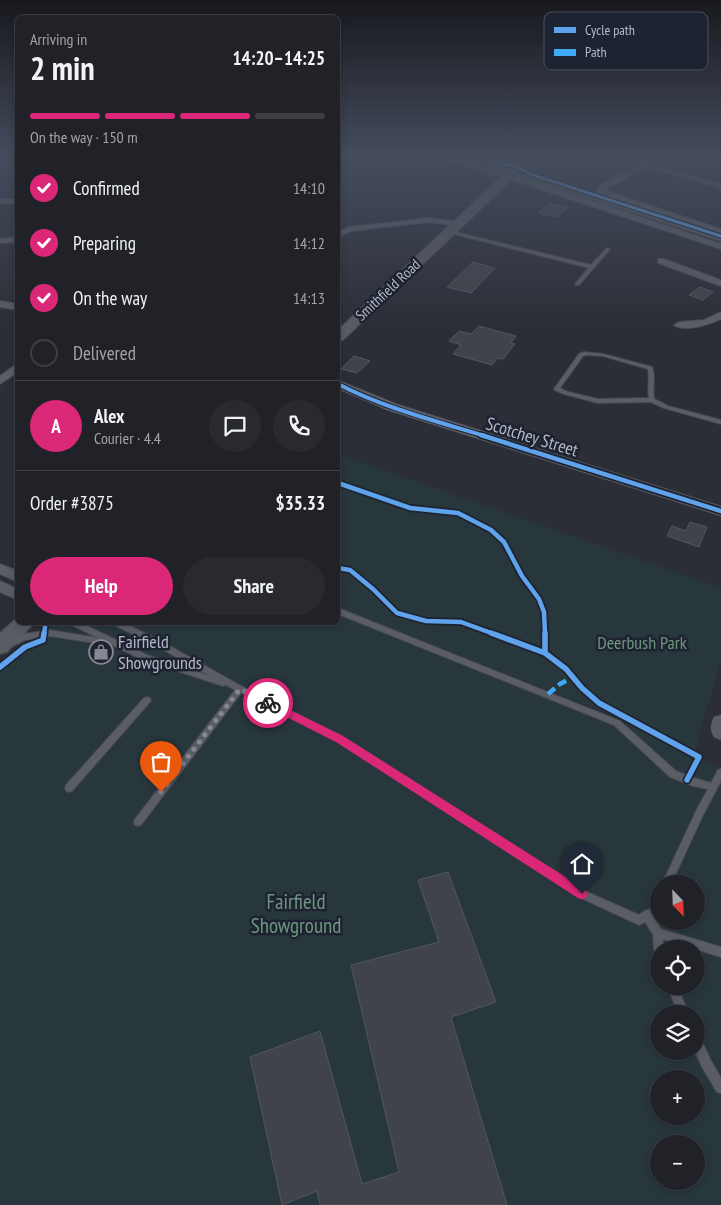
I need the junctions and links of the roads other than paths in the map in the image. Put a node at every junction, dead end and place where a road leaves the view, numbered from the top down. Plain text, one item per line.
1 (468, 214) edge
2 (626, 214) edge
3 (639, 214) edge
4 (667, 214) edge
5 (454, 228) junction
6 (721, 232) edge
7 (340, 234) edge
8 (15, 239) edge
9 (721, 240) edge
10 (0, 241) edge
11 (721, 246) edge
12 (608, 249) dead end
13 (661, 262) dead end
14 (592, 267) junction
15 (721, 283) edge
16 (577, 284) dead end
17 (0, 304) edge
18 (15, 306) edge
19 (721, 315) edge
20 (679, 325) dead end
21 (340, 335) edge
22 (15, 368) edge
23 (1, 379) edge
24 (340, 385) edge
25 (652, 400) junction
26 (721, 422) edge
27 (721, 511) edge
28 (0, 565) edge
29 (15, 567) edge
30 (0, 569) edge
31 (15, 576) edge
32 (0, 586) edge
33 (15, 594) edge
34 (340, 612) edge
35 (22, 625) edge
36 (78, 625) edge
37 (120, 625) edge
38 (119, 645) junction
39 (0, 648) edge
40 (240, 689) junction
41 (147, 700) dead end
42 (721, 723) edge
43 (721, 731) edge
44 (721, 773) edge
45 (714, 787) junction
46 (69, 788) dead end
47 (138, 822) dead end
48 (670, 875) edge
49 (650, 913) edge
50 (646, 915) junction
51 (658, 933) junction
52 (658, 940) edge
53 (721, 952) edge
54 (705, 1060) edge
55 (721, 1088) edge

1 - 5 main road, Smithfield Road
2 - 11 street
3 - 9 lane
4 - 6 street
5 - 7 street
5 - 14 lane
5 - 21 main road, Smithfield Road
8 - 10 street
12 - 14 lane
13 - 15 street
14 - 16 lane
17 - 18 street
19 - 20 street
22 - 23 street
24 - 27 street, Scotchey Street
25 - 25 lane
25 - 26 lane
28 - 29 street
30 - 31 street
32 - 33 street
34 - 45 lane
35 - 39 main road
36 - 38 lane
37 - 40 lane
38 - 39 lane
38 - 40 lane
40 - 47 lane
40 - 50 lane
41 - 46 lane
42 - 43 street
44 - 45 lane
45 - 48 lane
49 - 50 lane
50 - 51 lane
51 - 52 lane
51 - 53 lane
54 - 55 lane

